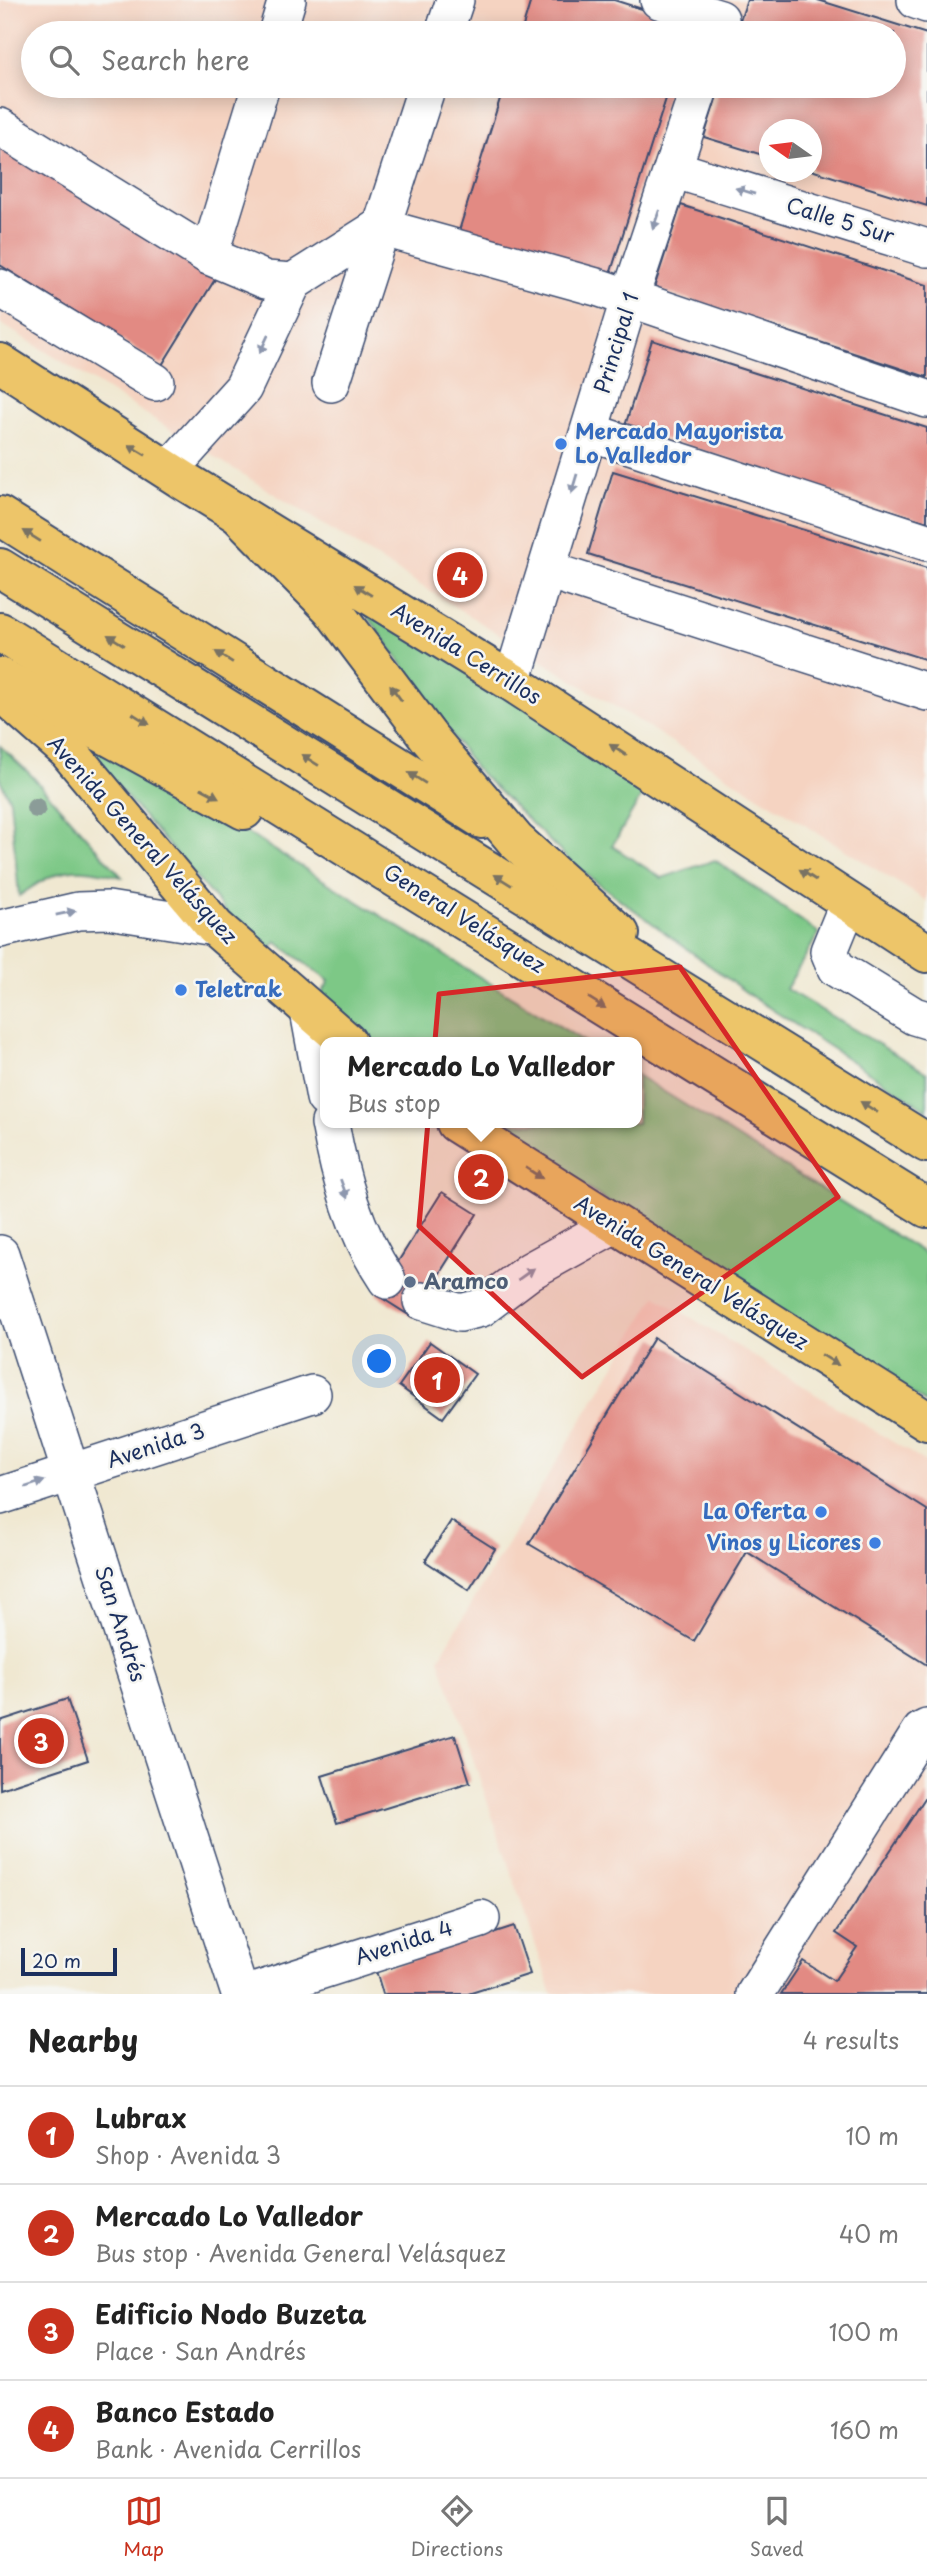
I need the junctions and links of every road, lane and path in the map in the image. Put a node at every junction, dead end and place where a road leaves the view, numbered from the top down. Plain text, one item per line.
1 (287, 0) edge
2 (455, 0) edge
3 (659, 0) edge
4 (916, 0) edge
5 (927, 4) edge
6 (721, 18) edge
7 (281, 21) edge
8 (448, 21) edge
9 (257, 98) edge
10 (423, 98) edge
11 (696, 98) edge
12 (0, 127) edge
13 (673, 169) junction
14 (380, 227) junction
15 (927, 248) edge
16 (209, 256) junction
17 (292, 282) junction
18 (0, 288) edge
19 (630, 297) junction
20 (0, 363) edge
21 (155, 382) dead end
22 (331, 383) dead end
23 (0, 390) edge
24 (927, 399) edge
25 (91, 422) junction
26 (590, 432) junction
27 (169, 470) junction
28 (236, 512) junction
29 (0, 516) edge
30 (927, 542) edge
31 (0, 568) edge
32 (547, 570) junction
33 (0, 632) edge
34 (0, 677) edge
35 (512, 682) junction
36 (0, 691) edge
37 (927, 692) edge
38 (516, 841) junction
39 (849, 902) junction
40 (215, 928) junction
41 (0, 929) edge
42 (491, 936) junction
43 (925, 943) edge
44 (674, 987) junction
45 (309, 1011) junction
46 (927, 1020) edge
47 (341, 1037) edge
48 (320, 1071) edge
49 (331, 1128) edge
50 (464, 1128) edge
51 (927, 1143) edge
52 (927, 1208) edge
53 (613, 1225) junction
54 (0, 1254) edge
55 (387, 1280) dead end
56 (422, 1301) dead end
57 (312, 1394) dead end
58 (927, 1421) edge
59 (71, 1473) junction
60 (0, 1496) edge
61 (927, 1728) edge
62 (481, 1919) dead end
63 (240, 1994) edge
64 (247, 1994) edge
65 (755, 1994) edge

1 - 7 street
2 - 8 street
3 - 6 street
4 - 5 street
9 - 16 street
10 - 14 street
11 - 13 street, Principal 1
12 - 16 street
15 -> 13 street, Calle 5 Sur
13 -> 19 street, Principal 1
14 - 17 street
14 - 19 street
14 - 22 street
16 - 17 street
17 -> 27 street
18 - 21 street
19 - 24 street
19 - 26 street, Principal 1
20 - 25 main road, Avenida Cerrillos
23 - 25 main road
27 -> 25 main road, Avenida Cerrillos
26 - 30 street
26 -> 32 street, Principal 1
27 - 28 main road, Avenida Cerrillos
35 -> 28 main road, Avenida Cerrillos
38 -> 28 main road
38 -> 29 main road
44 -> 31 main road
32 - 35 street, Principal 1
32 - 37 street
33 -> 42 main road, General Velásquez
34 -> 42 main road
39 -> 35 main road, Avenida Cerrillos
36 - 40 main road, Avenida General Velásquez
38 - 44 main road
39 - 43 main road, Avenida Cerrillos
39 - 46 street
41 -> 40 street
40 - 45 main road, Avenida General Velásquez
42 -> 52 main road, General Velásquez
51 -> 44 main road
45 - 47 main road, Avenida General Velásquez
45 - 48 street
49 -> 55 street
50 -> 53 main road, Avenida General Velásquez
56 -> 53 street
53 -> 58 main road, Avenida General Velásquez
54 - 59 street, San Andrés
57 - 59 street, Avenida 3
60 -> 59 street, Avenida 3
59 - 63 street, San Andrés
61 - 65 street
62 - 64 street, Avenida 4

